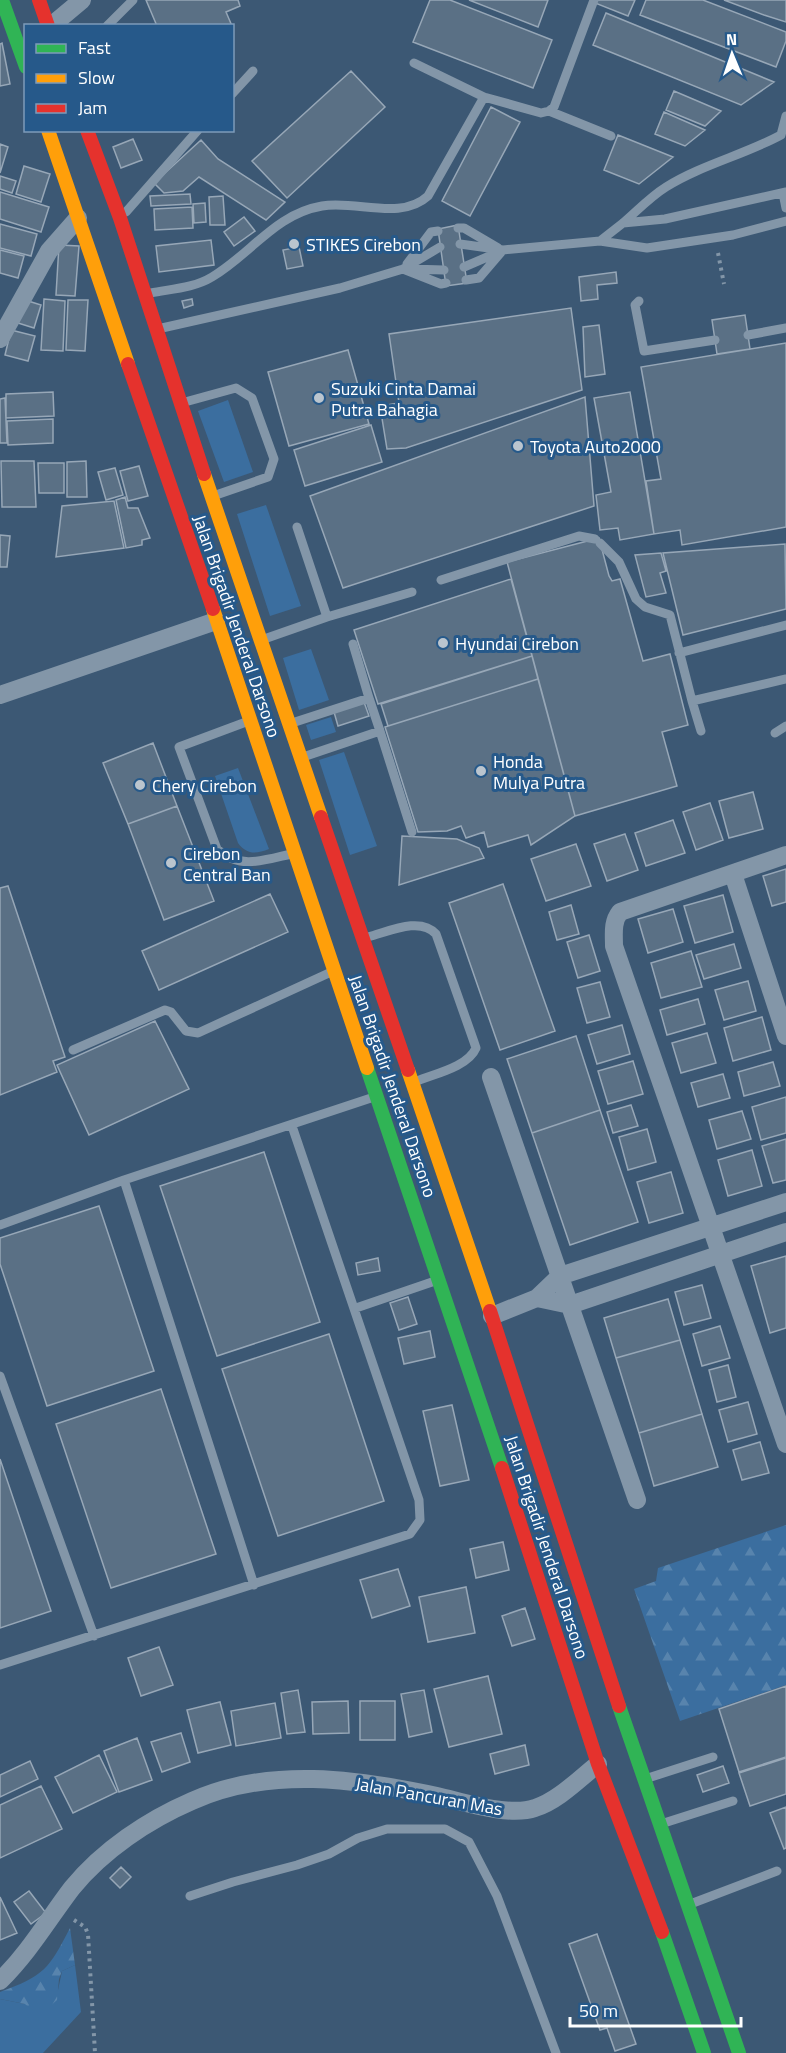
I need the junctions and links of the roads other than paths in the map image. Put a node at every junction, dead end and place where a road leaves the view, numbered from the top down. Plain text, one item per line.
1 (2, 0) edge
2 (39, 0) edge
3 (82, 0) edge
4 (134, 0) edge
5 (594, 0) edge
6 (48, 24) edge
7 (52, 24) edge
8 (109, 24) edge
9 (24, 61) edge
10 (414, 63) dead end
11 (254, 71) dead end
12 (234, 92) edge
13 (484, 97) junction
14 (549, 111) junction
15 (786, 116) edge
16 (49, 132) edge
17 (88, 132) edge
18 (196, 132) edge
19 (611, 136) dead end
20 (784, 192) edge
21 (786, 208) edge
22 (78, 218) junction
23 (120, 218) junction
24 (786, 221) edge
25 (623, 223) junction
26 (458, 228) dead end
27 (438, 231) dead end
28 (600, 241) junction
29 (460, 244) dead end
30 (440, 247) dead end
31 (503, 250) junction
32 (464, 267) dead end
33 (403, 269) junction
34 (444, 270) dead end
35 (466, 280) dead end
36 (446, 283) dead end
37 (144, 294) junction
38 (639, 300) dead end
39 (786, 328) edge
40 (146, 331) junction
41 (748, 335) dead end
42 (118, 338) junction
43 (0, 339) edge
44 (715, 340) dead end
45 (182, 403) junction
46 (213, 495) junction
47 (297, 527) dead end
48 (441, 580) dead end
49 (412, 592) dead end
50 (327, 617) junction
51 (216, 621) junction
52 (786, 625) edge
53 (262, 640) junction
54 (353, 644) dead end
55 (679, 653) junction
56 (786, 679) edge
57 (0, 695) edge
58 (369, 698) junction
59 (692, 701) junction
60 (250, 720) junction
61 (290, 724) junction
62 (786, 726) edge
63 (380, 731) junction
64 (701, 731) dead end
65 (775, 733) dead end
66 (301, 758) junction
67 (412, 832) dead end
68 (296, 852) junction
69 (786, 855) edge
70 (733, 874) junction
71 (363, 938) junction
72 (334, 971) junction
73 (786, 1036) edge
74 (73, 1050) dead end
75 (491, 1077) dead end
76 (412, 1083) junction
77 (379, 1096) junction
78 (292, 1126) junction
79 (124, 1180) junction
80 (786, 1202) edge
81 (0, 1225) edge
82 (712, 1226) junction
83 (786, 1232) edge
84 (722, 1253) junction
85 (560, 1276) junction
86 (440, 1279) junction
87 (537, 1298) junction
88 (570, 1305) junction
89 (356, 1308) junction
90 (492, 1316) junction
91 (0, 1376) edge
92 (786, 1444) edge
93 (637, 1500) dead end
94 (254, 1584) junction
95 (94, 1636) junction
96 (0, 1665) edge
97 (713, 1757) dead end
98 (598, 1764) junction
99 (643, 1779) junction
100 (734, 1801) dead end
101 (660, 1824) junction
102 (777, 1871) dead end
103 (190, 1896) dead end
104 (688, 1905) junction
105 (0, 1981) edge
106 (556, 2053) edge
107 (704, 2053) edge
108 (738, 2053) edge

1 - 9 highway
2 - 6 highway
3 - 7 street
4 - 8 lane
5 - 14 lane
10 - 13 lane
11 - 12 lane
13 - 14 lane
13 - 37 lane
14 - 19 lane
15 - 25 lane
16 - 22 highway, Jalan Brigadir Jenderal Darsono
17 - 23 highway, Jalan Brigadir Jenderal Darsono
18 - 23 lane
20 - 21 lane
20 - 25 lane
22 - 42 highway, Jalan Brigadir Jenderal Darsono
22 - 43 street
23 - 37 highway, Jalan Brigadir Jenderal Darsono
24 - 28 lane
25 - 28 lane
26 - 31 lane
27 - 33 lane
28 - 31 lane
29 - 31 lane
30 - 33 lane
31 - 32 lane
31 - 35 lane
33 - 34 lane
33 - 36 lane
33 - 40 lane
37 - 40 highway, Jalan Brigadir Jenderal Darsono
38 - 44 lane
39 - 41 lane
40 - 42 highway
40 - 45 highway, Jalan Brigadir Jenderal Darsono
42 - 51 highway, Jalan Brigadir Jenderal Darsono
45 - 46 highway, Jalan Brigadir Jenderal Darsono
45 - 46 lane
46 - 53 highway, Jalan Brigadir Jenderal Darsono
47 - 50 lane
48 - 55 lane
49 - 50 lane
50 - 53 lane
51 - 57 street
51 - 60 highway, Jalan Brigadir Jenderal Darsono
52 - 55 lane
53 - 61 highway, Jalan Brigadir Jenderal Darsono
54 - 58 lane
55 - 59 lane
56 - 59 lane
58 - 61 lane
58 - 63 lane
59 - 64 lane
60 - 68 highway, Jalan Brigadir Jenderal Darsono
60 - 68 lane
61 - 66 highway, Jalan Brigadir Jenderal Darsono
62 - 65 lane
63 - 66 lane
63 - 67 lane
66 - 71 highway, Jalan Brigadir Jenderal Darsono
68 - 72 highway, Jalan Brigadir Jenderal Darsono
69 - 70 street
70 - 73 street
70 - 82 street
71 - 76 highway, Jalan Brigadir Jenderal Darsono
71 - 76 lane
72 - 74 lane
72 - 77 highway, Jalan Brigadir Jenderal Darsono
75 - 85 street
76 - 90 highway, Jalan Brigadir Jenderal Darsono
77 - 78 lane
77 - 86 highway, Jalan Brigadir Jenderal Darsono
78 - 79 lane
78 - 89 lane
79 - 81 lane
79 - 94 lane
80 - 82 street
82 - 84 street
82 - 85 street
83 - 84 street
84 - 88 street
84 - 92 street
85 - 87 street
85 - 88 street
86 - 89 lane
86 - 98 highway, Jalan Brigadir Jenderal Darsono
87 - 88 street
87 - 90 street
88 - 93 street
89 - 94 lane
90 - 99 highway, Jalan Brigadir Jenderal Darsono
91 - 95 lane
94 - 95 lane
95 - 96 lane
97 - 99 lane
98 - 105 street, Jalan Pancuran Mas
98 - 107 highway, Jalan Brigadir Jenderal Darsono
99 - 101 highway, Jalan Brigadir Jenderal Darsono
100 - 101 lane
101 - 104 highway, Jalan Brigadir Jenderal Darsono
102 - 104 lane
103 - 106 lane
104 - 108 highway, Jalan Brigadir Jenderal Darsono

